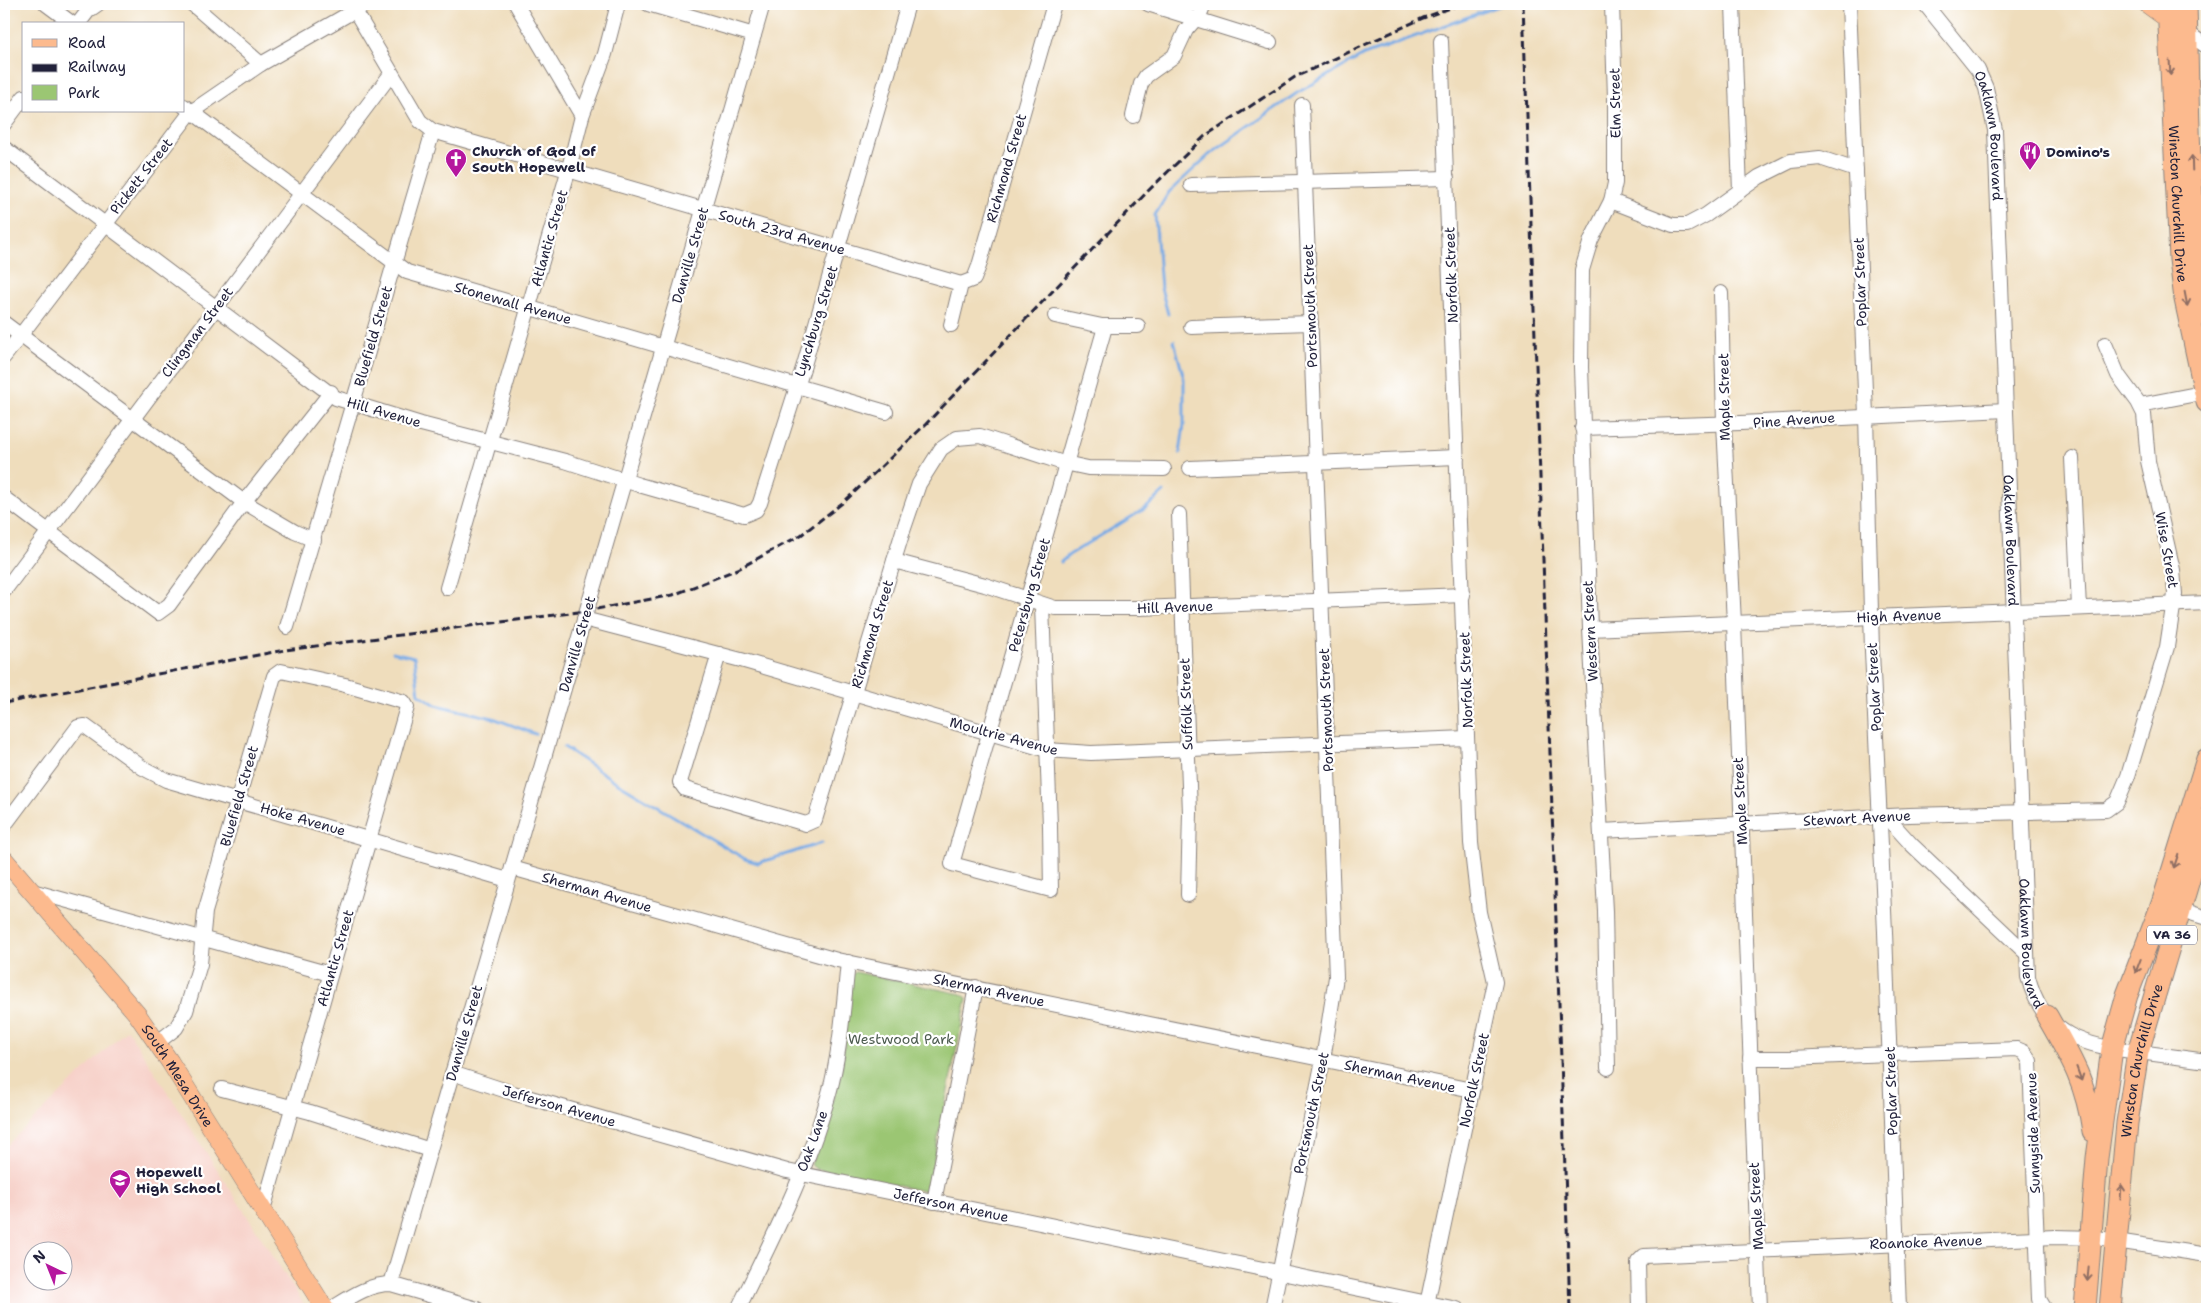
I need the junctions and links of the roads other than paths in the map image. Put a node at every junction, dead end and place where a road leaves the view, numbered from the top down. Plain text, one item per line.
1 (46, 4) edge
2 (98, 4) edge
3 (192, 4) edge
4 (516, 4) edge
5 (618, 4) edge
6 (648, 4) edge
7 (763, 4) edge
8 (908, 4) edge
9 (1054, 4) edge
10 (1148, 4) edge
11 (1204, 4) edge
12 (1612, 4) edge
13 (1733, 4) edge
14 (1850, 4) edge
15 (1925, 4) edge
16 (2147, 4) edge
17 (2186, 4) edge
18 (357, 6) edge
19 (2168, 11) edge
20 (1196, 19) junction
21 (70, 22) edge
22 (80, 22) edge
23 (2186, 32) junction
24 (754, 35) junction
25 (1441, 41) dead end
26 (1270, 42) dead end
27 (2207, 47) edge
28 (261, 64) junction
29 (391, 74) junction
30 (22, 100) edge
31 (1302, 105) dead end
32 (187, 109) edge
33 (185, 112) edge
34 (582, 116) junction
35 (1133, 116) dead end
36 (4, 124) edge
37 (433, 131) junction
38 (4, 148) edge
39 (1856, 170) junction
40 (568, 172) junction
41 (1447, 178) junction
42 (1305, 182) junction
43 (1191, 185) dead end
44 (1740, 191) junction
45 (301, 194) junction
46 (1611, 201) junction
47 (703, 210) junction
48 (104, 223) junction
49 (838, 248) junction
50 (394, 263) junction
51 (961, 284) junction
52 (1721, 293) dead end
53 (216, 307) junction
54 (529, 307) junction
55 (1055, 316) dead end
56 (2207, 316) edge
57 (1311, 322) junction
58 (4, 323) edge
59 (951, 325) dead end
60 (1138, 326) dead end
61 (1105, 327) junction
62 (1191, 327) dead end
63 (20, 336) junction
64 (2105, 344) dead end
65 (663, 347) junction
66 (4, 357) edge
67 (797, 384) junction
68 (331, 392) junction
69 (2207, 395) edge
70 (354, 404) junction
71 (2140, 405) junction
72 (2006, 410) junction
73 (886, 412) dead end
74 (1866, 415) junction
75 (132, 419) junction
76 (1724, 424) junction
77 (1582, 428) junction
78 (489, 442) junction
79 (1457, 457) junction
80 (2072, 458) dead end
81 (1316, 462) junction
82 (1066, 464) junction
83 (1190, 468) dead end
84 (1164, 469) dead end
85 (624, 480) junction
86 (4, 498) edge
87 (244, 502) junction
88 (1179, 514) dead end
89 (744, 515) joint
90 (48, 532) junction
91 (314, 540) junction
92 (894, 561) junction
93 (447, 588) dead end
94 (4, 591) edge
95 (1463, 595) junction
96 (1027, 600) junction
97 (1322, 602) junction
98 (2207, 603) edge
99 (2174, 604) junction
100 (1042, 605) junction
101 (1181, 607) junction
102 (2079, 608) junction
103 (2013, 612) junction
104 (1871, 618) junction
105 (584, 619) junction
106 (1734, 623) junction
107 (287, 627) dead end
108 (1590, 629) junction
109 (719, 654) junction
110 (854, 694) junction
111 (407, 707) joint
112 (989, 734) junction
113 (1467, 738) junction
114 (1328, 744) junction
115 (1187, 748) junction
116 (1047, 750) junction
117 (2207, 759) edge
118 (238, 800) junction
119 (2112, 807) joint
120 (2021, 812) junction
121 (1881, 817) junction
122 (2207, 819) edge
123 (1742, 825) junction
124 (4, 826) edge
125 (1601, 831) junction
126 (369, 838) junction
127 (4, 859) edge
128 (510, 874) junction
129 (32, 891) junction
130 (1188, 895) dead end
131 (2171, 907) junction
132 (2207, 918) edge
133 (202, 938) junction
134 (2027, 954) junction
135 (848, 962) junction
136 (330, 974) junction
137 (976, 987) junction
138 (2047, 1016) junction
139 (157, 1043) junction
140 (2112, 1049) junction
141 (2138, 1052) junction
142 (1890, 1054) junction
143 (1750, 1058) junction
144 (1323, 1060) junction
145 (2207, 1061) edge
146 (1608, 1068) dead end
147 (452, 1073) junction
148 (222, 1089) dead end
149 (1472, 1090) junction
150 (292, 1107) junction
151 (430, 1150) junction
152 (2097, 1158) junction
153 (800, 1174) junction
154 (934, 1202) junction
155 (263, 1210) junction
156 (2037, 1238) junction
157 (2090, 1238) junction
158 (2116, 1241) junction
159 (1897, 1243) junction
160 (1758, 1250) junction
161 (2207, 1255) edge
162 (1280, 1272) junction
163 (391, 1284) junction
164 (1427, 1307) edge
165 (325, 1309) edge
166 (331, 1309) edge
167 (476, 1309) edge
168 (738, 1309) edge
169 (1272, 1309) edge
170 (1457, 1309) edge
171 (1639, 1309) edge
172 (1760, 1309) edge
173 (1899, 1309) edge
174 (2045, 1309) edge
175 (2085, 1309) edge
176 (2110, 1309) edge

1 - 21 street
2 - 22 street
3 - 28 street
4 - 34 street
5 - 34 street, Atlantic Street
6 - 24 street
7 - 24 street, Danville Street
8 - 49 street, Lynchburg Street
9 - 51 street, Richmond Street
10 - 20 street
11 - 20 street
12 - 46 street, Elm Street
13 - 44 street
14 - 39 street, Poplar Street
15 - 72 street, Oaklawn Boulevard
16 - 19 main road
17 - 23 highway, Winston Churchill Drive
18 - 28 street, Pickett Street
18 - 29 street, South 23rd Avenue
19 - 23 main road
19 -> 69 highway, Winston Churchill Drive
20 - 26 street
20 - 35 street
23 - 27 street
56 -> 23 highway, Winston Churchill Drive
24 - 47 street, Danville Street
25 - 41 street, Norfolk Street
28 - 32 street, Pickett Street
29 - 37 street, South 23rd Avenue
29 - 45 street, Clingman Street
30 - 36 street
31 - 42 street, Portsmouth Street
32 - 45 street, Stonewall Avenue
33 - 48 street, Pickett Street
34 - 40 street, Atlantic Street
37 - 40 street, South 23rd Avenue
37 - 50 street, Bluefield Street
38 - 48 street, Hill Avenue
39 - 44 street
39 - 74 street, Poplar Street
40 - 47 street, South 23rd Avenue
40 - 54 street, Atlantic Street
41 - 42 street
41 - 79 street, Norfolk Street
42 - 43 street
42 - 57 street, Portsmouth Street
44 - 46 street
45 - 50 street, Stonewall Avenue
45 - 53 street, Clingman Street
46 - 77 street, Western Street
47 - 49 street, South 23rd Avenue
47 - 65 street, Danville Street
48 - 53 street, Hill Avenue
48 - 63 street, Pickett Street
49 - 51 street, South 23rd Avenue
49 - 67 street, Lynchburg Street
50 - 54 street, Stonewall Avenue
50 - 70 street, Bluefield Street
51 - 59 street
52 - 76 street, Maple Street
53 - 68 street, Hill Avenue
53 - 75 street, Clingman Street
54 - 65 street, Stonewall Avenue
54 - 78 street, Atlantic Street
55 - 61 street
57 - 62 street
57 - 81 street, Portsmouth Street
58 - 63 street
60 - 61 street
61 - 82 street, Petersburg Street
63 - 66 street, Pickett Street
63 - 75 street
64 - 71 street
65 - 67 street, Stonewall Avenue
65 - 85 street, Danville Street
67 - 73 street, Stonewall Avenue
67 - 89 street, Lynchburg Street
68 - 70 street, Hill Avenue
68 - 87 street
69 - 71 street
70 - 78 street, Hill Avenue
70 - 91 street, Bluefield Street
71 - 99 street, Wise Street
72 - 74 street, Pine Avenue
72 - 103 street, Oaklawn Boulevard
74 - 76 street, Pine Avenue
74 - 104 street, Poplar Street
75 - 87 street
75 - 90 street, Clingman Street
76 - 77 street, Pine Avenue
76 - 106 street, Maple Street
77 - 108 street, Western Street
78 - 85 street, Hill Avenue
78 - 93 street, Atlantic Street
79 - 81 street
79 - 95 street, Norfolk Street
80 - 102 street
81 - 83 street
81 - 97 street, Portsmouth Street
82 - 84 street
82 - 92 street, Richmond Street
82 - 96 street, Petersburg Street
85 - 89 street, Hill Avenue
85 - 105 street, Danville Street
86 - 90 street
87 - 90 street
87 - 91 street
88 - 101 street, Suffolk Street
90 - 94 street, Clingman Street
91 - 107 street, Bluefield Street
92 - 96 street, Hill Avenue
92 - 110 street, Richmond Street
95 - 97 street, Hill Avenue
95 - 113 street, Norfolk Street
96 - 100 street, Hill Avenue
96 - 112 street, Petersburg Street
97 - 101 street, Hill Avenue
97 - 114 street, Portsmouth Street
98 - 99 street, High Avenue
99 - 102 street, High Avenue
99 - 119 street, Wise Street
100 - 101 street, Hill Avenue
100 - 116 street
101 - 115 street, Suffolk Street
102 - 103 street, High Avenue
103 - 104 street, High Avenue
103 - 120 street, Oaklawn Boulevard
104 - 106 street, High Avenue
104 - 121 street, Poplar Street
105 - 109 street, Moultrie Avenue
105 - 128 street, Danville Street
106 - 108 street, High Avenue
106 - 123 street, Maple Street
108 - 125 street, Western Street
109 - 110 street, Moultrie Avenue
109 - 110 street, Richmond Street
110 - 112 street, Moultrie Avenue
111 - 118 street, Bluefield Street
111 - 126 street, Atlantic Street
112 - 116 street, Moultrie Avenue
112 - 116 street, Petersburg Street
113 - 114 street, Moultrie Avenue
113 - 149 street, Norfolk Street
114 - 115 street, Moultrie Avenue
114 - 144 street, Portsmouth Street
115 - 116 street, Moultrie Avenue
115 - 130 street, Suffolk Street
117 -> 131 highway, Winston Churchill Drive / VA 36
118 - 124 street, Hoke Avenue
118 - 126 street, Hoke Avenue
118 - 133 street, Bluefield Street
119 - 120 street, Stewart Avenue
120 - 121 street, Stewart Avenue
120 - 134 street, Oaklawn Boulevard
121 - 123 street, Stewart Avenue
121 - 134 street
121 - 142 street, Poplar Street
122 - 131 highway, Winston Churchill Drive / VA 36
123 - 125 street, Stewart Avenue
123 - 143 street, Maple Street
125 - 146 street, Western Street
126 - 128 street, Hoke Avenue
126 - 136 street, Atlantic Street
127 - 129 main road, South Mesa Drive
128 - 135 street, Sherman Avenue
128 - 147 street, Danville Street
129 - 133 street
129 - 139 main road, South Mesa Drive
131 - 132 street
131 -> 140 highway, Winston Churchill Drive / VA 36
131 - 141 highway, Winston Churchill Drive / VA 36
133 - 136 street
133 - 139 street, Bluefield Street
134 - 138 street, Oaklawn Boulevard
135 - 137 street, Sherman Avenue
135 - 153 street, Oak Lane
136 - 150 street, Atlantic Street
137 - 144 street, Sherman Avenue
137 - 154 street
138 - 140 street, Oaklawn Boulevard
138 -> 152 highway
139 - 155 main road, South Mesa Drive
140 - 141 street, Oaklawn Boulevard
140 - 152 highway, VA 36
141 - 145 street
158 -> 141 highway, Winston Churchill Drive / VA 36
142 - 143 street, Sunnyside Avenue
142 - 156 street, Sunnyside Avenue
142 - 159 street, Poplar Street
143 - 160 street, Maple Street
144 - 149 street, Sherman Avenue
144 - 162 street, Portsmouth Street
147 - 151 street, Danville Street
147 - 153 street, Jefferson Avenue
148 - 150 street
149 - 164 street, Norfolk Street
150 - 151 street
150 - 155 street, Atlantic Street
151 - 163 street, Danville Street
152 - 157 highway, VA 36
153 - 154 street, Jefferson Avenue
153 - 168 street, Oak Lane
154 - 162 street, Jefferson Avenue
155 - 165 main road, South Mesa Drive
156 - 157 street, Roanoke Avenue
156 - 159 street, Roanoke Avenue
156 - 174 street, Sunnyside Avenue
157 - 158 street, Roanoke Avenue
157 -> 175 highway, VA 36
158 - 161 street, Roanoke Avenue
158 - 176 highway, Winston Churchill Drive / VA 36
159 - 160 street, Roanoke Avenue
159 - 173 street, Poplar Street
160 - 171 street, Roanoke Avenue
160 - 172 street, Maple Street
162 - 164 street, Jefferson Avenue
162 - 169 street, Portsmouth Street
163 - 166 street
163 - 167 street
164 - 170 street, Jefferson Avenue

